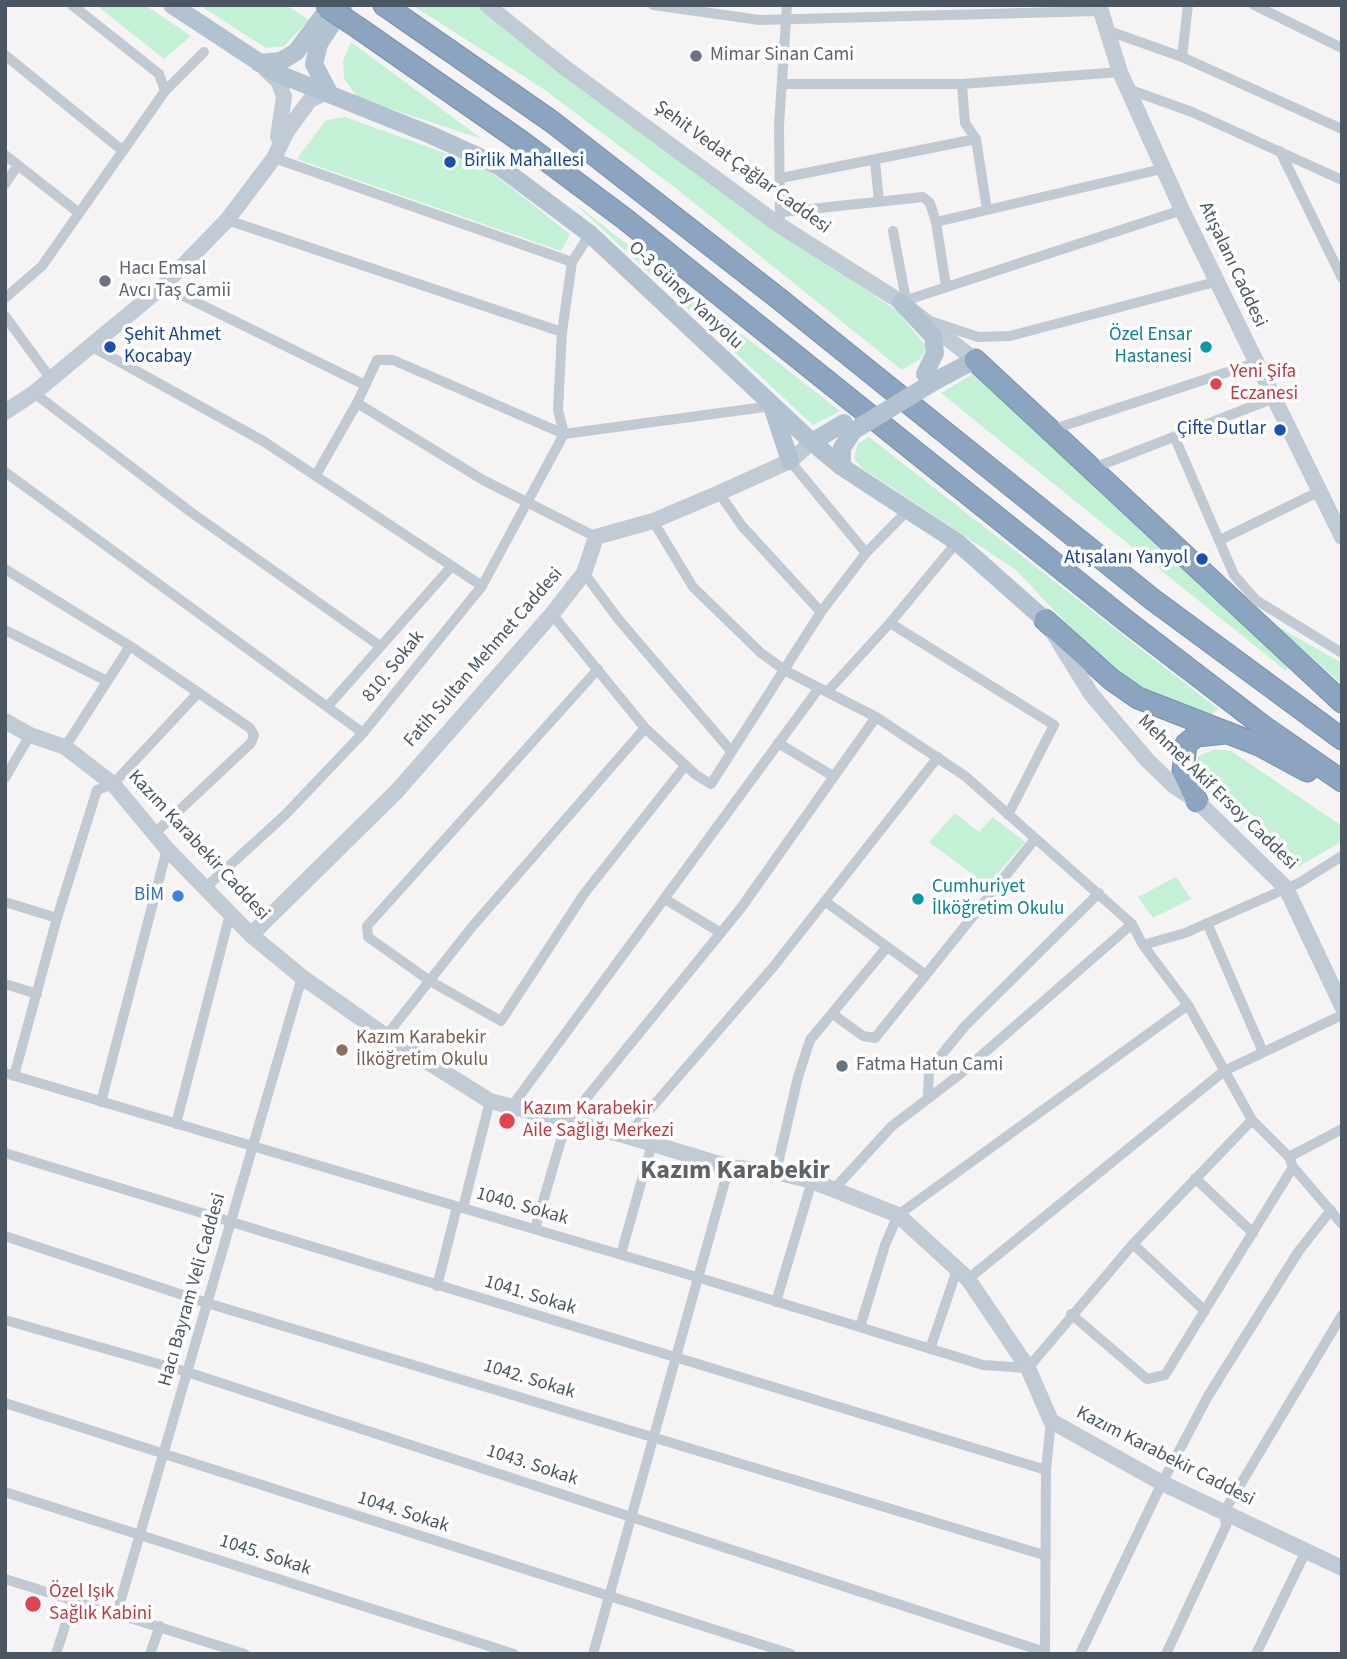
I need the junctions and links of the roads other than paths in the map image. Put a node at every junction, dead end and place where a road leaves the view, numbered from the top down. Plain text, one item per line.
1 (72, 5) edge
2 (172, 5) edge
3 (325, 5) edge
4 (331, 5) edge
5 (344, 5) edge
6 (384, 5) edge
7 (487, 5) edge
8 (653, 5) edge
9 (787, 5) edge
10 (1188, 5) edge
11 (1254, 5) edge
12 (1099, 8) edge
13 (864, 11) edge
14 (934, 11) edge
15 (785, 19) junction
16 (1105, 30) junction
17 (1342, 48) edge
18 (204, 52) dead end
19 (5, 55) edge
20 (1182, 57) junction
21 (258, 63) junction
22 (1120, 72) junction
23 (782, 84) junction
24 (962, 84) junction
25 (1128, 89) junction
26 (165, 91) junction
27 (328, 92) junction
28 (1342, 129) edge
29 (976, 139) junction
30 (123, 151) junction
31 (1280, 151) junction
32 (5, 155) edge
33 (274, 158) junction
34 (875, 161) junction
35 (18, 165) junction
36 (1166, 168) junction
37 (781, 178) junction
38 (1342, 180) edge
39 (5, 184) edge
40 (879, 201) junction
41 (987, 209) junction
42 (1182, 210) junction
43 (79, 213) junction
44 (780, 219) junction
45 (228, 220) junction
46 (936, 222) junction
47 (893, 231) dead end
48 (590, 234) junction
49 (572, 262) junction
50 (1342, 278) edge
51 (1215, 282) junction
52 (163, 286) junction
53 (946, 286) junction
54 (5, 298) edge
55 (903, 301) junction
56 (5, 316) edge
57 (925, 319) junction
58 (562, 332) junction
59 (91, 346) junction
60 (975, 360) junction
61 (1255, 363) junction
62 (930, 378) junction
63 (51, 379) junction
64 (365, 385) junction
65 (34, 393) junction
66 (1274, 398) junction
67 (357, 403) junction
68 (772, 406) junction
69 (5, 412) edge
70 (849, 427) junction
71 (1048, 431) junction
72 (564, 434) junction
73 (1175, 438) junction
74 (812, 442) junction
75 (790, 461) junction
76 (842, 467) junction
77 (1091, 469) junction
78 (5, 472) edge
79 (316, 475) junction
80 (1320, 491) junction
81 (719, 493) junction
82 (527, 501) junction
83 (909, 509) junction
84 (653, 521) junction
85 (596, 537) junction
86 (1342, 537) edge
87 (1220, 540) junction
88 (957, 542) junction
89 (866, 554) junction
90 (451, 567) junction
91 (5, 569) edge
92 (584, 573) junction
93 (482, 586) junction
94 (821, 612) junction
95 (552, 614) junction
96 (1045, 620) junction
97 (890, 623) junction
98 (5, 630) edge
99 (130, 646) junction
100 (380, 646) junction
101 (1342, 653) edge
102 (598, 669) junction
103 (786, 671) junction
104 (107, 681) junction
105 (824, 689) junction
106 (198, 693) junction
107 (1342, 702) edge
108 (328, 706) junction
109 (876, 717) junction
110 (6, 722) edge
111 (645, 728) junction
112 (363, 733) junction
113 (1230, 733) junction
114 (30, 735) junction
115 (1342, 739) edge
116 (778, 743) junction
117 (65, 747) junction
118 (731, 751) junction
119 (938, 757) junction
120 (685, 766) junction
121 (833, 776) junction
122 (5, 778) edge
123 (1342, 780) edge
124 (113, 784) junction
125 (1342, 792) edge
126 (1197, 801) junction
127 (1009, 814) junction
128 (154, 834) junction
129 (1035, 839) junction
130 (167, 849) junction
131 (1342, 856) edge
132 (206, 887) junction
133 (1286, 888) junction
134 (1099, 893) junction
135 (665, 899) junction
136 (5, 902) edge
137 (826, 902) junction
138 (230, 914) junction
139 (57, 918) junction
140 (1207, 923) junction
141 (1132, 924) junction
142 (721, 933) junction
143 (251, 935) junction
144 (1143, 945) junction
145 (887, 947) junction
146 (926, 975) junction
147 (302, 977) junction
148 (430, 981) junction
149 (5, 984) edge
150 (37, 994) junction
151 (1188, 1005) junction
152 (1342, 1006) edge
153 (834, 1015) junction
154 (1342, 1015) edge
155 (386, 1036) junction
156 (1263, 1052) junction
157 (1224, 1071) junction
158 (10, 1075) edge
159 (928, 1096) junction
160 (101, 1101) junction
161 (490, 1101) junction
162 (512, 1106) junction
163 (1252, 1120) junction
164 (566, 1123) junction
165 (176, 1124) junction
166 (1342, 1129) edge
167 (627, 1136) junction
168 (652, 1144) junction
169 (253, 1146) junction
170 (5, 1153) edge
171 (1291, 1162) junction
172 (729, 1167) junction
173 (776, 1172) junction
174 (1195, 1178) junction
175 (812, 1181) junction
176 (835, 1188) junction
177 (460, 1207) junction
178 (1331, 1210) junction
179 (898, 1215) junction
180 (230, 1224) junction
181 (1342, 1224) edge
182 (535, 1229) junction
183 (1253, 1233) junction
184 (5, 1236) edge
185 (1133, 1244) junction
186 (621, 1254) junction
187 (963, 1273) junction
188 (700, 1278) junction
189 (437, 1286) junction
190 (776, 1301) junction
191 (207, 1303) junction
192 (1205, 1311) junction
193 (1071, 1314) junction
194 (1342, 1315) edge
195 (5, 1320) edge
196 (860, 1327) junction
197 (930, 1349) junction
198 (676, 1358) junction
199 (1028, 1368) junction
200 (187, 1372) junction
201 (5, 1403) edge
202 (1051, 1422) junction
203 (653, 1436) junction
204 (163, 1456) junction
205 (1046, 1470) junction
206 (1162, 1483) junction
207 (5, 1492) edge
208 (1224, 1512) junction
209 (633, 1517) junction
210 (140, 1534) junction
211 (1306, 1551) junction
212 (1044, 1555) junction
213 (1342, 1568) edge
214 (5, 1579) edge
215 (608, 1597) junction
216 (73, 1601) junction
217 (117, 1613) junction
218 (160, 1626) junction
219 (1045, 1653) edge
220 (56, 1654) edge
221 (150, 1654) edge
222 (245, 1654) edge
223 (514, 1654) edge
224 (593, 1654) edge
225 (791, 1654) edge
226 (1080, 1654) edge
227 (1167, 1654) edge
228 (1256, 1654) edge

1 - 26 street
2 - 21 main road
3 - 123 highway, bridge
4 - 21 main road
5 - 27 main road
6 - 115 highway
7 - 44 main road, Şehit Vedat Çağlar Caddesi
8 - 15 street
9 - 15 street
10 - 20 street
11 - 17 street
12 - 14 street
12 - 16 main road, Atışalanı Caddesi
13 - 14 street
13 - 15 street
15 - 23 street
16 - 20 street
16 - 22 main road, Atışalanı Caddesi
18 - 26 street
19 - 30 street
20 - 28 street
21 - 27 main road, O-3 Güney Yanyolu
21 - 33 main road
22 - 24 street
22 - 25 main road, Atışalanı Caddesi
23 - 24 street
23 - 37 street
24 - 29 street
25 - 31 street
25 - 36 main road, Atışalanı Caddesi
26 - 30 street
27 - 33 main road
27 - 48 main road, O-3 Güney Yanyolu
29 - 34 street
29 - 41 street
30 - 43 street
31 - 38 street
31 - 50 street
32 - 35 street
33 - 45 main road
33 - 49 street
34 - 37 street
34 - 40 street
35 - 39 street
35 - 43 street
36 - 41 street
36 - 42 main road, Atışalanı Caddesi
37 - 44 street
40 - 44 street
40 - 46 street
41 - 46 street
42 - 51 main road, Atışalanı Caddesi
42 - 53 street
43 - 54 street
44 - 55 main road, Şehit Vedat Çağlar Caddesi
45 - 52 main road
45 - 58 street
46 - 53 street
47 - 55 street
48 - 49 street
48 - 68 main road, O-3 Güney Yanyolu
49 - 58 street
51 - 57 street
51 - 61 main road, Atışalanı Caddesi
52 - 59 main road
52 - 64 street
53 - 55 street
55 - 57 main road, Şehit Vedat Çağlar Caddesi
55 - 62 main road
56 - 63 street
57 - 60 main road, Şehit Vedat Çağlar Caddesi
58 - 72 street
59 - 63 main road
59 - 79 street
60 - 62 main road
60 - 71 highway
61 - 66 main road, Atışalanı Caddesi
61 - 71 street
62 - 70 main road, bridge
63 - 65 main road
64 - 67 street
64 - 72 street
65 - 69 main road
65 - 100 street
66 - 73 street
66 - 80 main road, Atışalanı Caddesi
67 - 79 street
67 - 82 street
68 - 72 street
68 - 74 main road, O-3 Güney Yanyolu
68 - 75 main road
70 - 74 main road
70 - 76 main road
71 - 77 highway
72 - 82 street, 810. Sokak
73 - 77 street
73 - 87 street
74 - 75 main road
74 - 76 main road, O-3 Güney Yanyolu
75 - 81 main road
75 - 89 street
76 - 83 main road, O-3 Güney Yanyolu
77 - 107 highway
78 - 108 street
79 - 90 street
80 - 86 main road, Atışalanı Caddesi
80 - 87 street
81 - 84 main road
81 - 94 street
82 - 85 street
82 - 93 street, 810. Sokak
83 - 88 main road, O-3 Güney Yanyolu
83 - 89 street
84 - 85 main road
84 - 103 street
85 - 92 main road, Fatih Sultan Mehmet Caddesi
87 - 101 street
88 - 96 main road, O-3 Güney Yanyolu
88 - 97 street
89 - 94 street
90 - 93 street
90 - 100 street
91 - 99 street
92 - 95 main road, Fatih Sultan Mehmet Caddesi
92 - 118 street
93 - 112 street, 810. Sokak
94 - 103 street
95 - 102 street
95 - 143 main road, Fatih Sultan Mehmet Caddesi
96 - 113 highway
96 - 126 main road, Mehmet Akif Ersoy Caddesi
97 - 105 street
97 - 127 street
98 - 104 street
99 - 104 street
99 - 106 street
100 - 108 street
102 - 111 street
102 - 148 street
103 - 105 street
103 - 118 street
104 - 117 street
105 - 109 street
105 - 116 street
106 - 124 street
106 - 128 street
108 - 112 street
109 - 119 street
109 - 121 street
110 - 114 main road, Kazım Karabekir Caddesi
111 - 120 street
111 - 148 street
112 - 132 street, 810. Sokak
113 - 125 highway
113 - 126 highway
114 - 117 main road, Kazım Karabekir Caddesi
114 - 122 street
116 - 121 street
116 - 135 street
117 - 124 main road, Kazım Karabekir Caddesi
118 - 120 street
119 - 127 street
119 - 137 street
120 - 148 street
121 - 142 street
124 - 128 main road, Kazım Karabekir Caddesi
124 - 139 street
126 - 133 main road, Mehmet Akif Ersoy Caddesi
127 - 129 street
128 - 130 main road, Kazım Karabekir Caddesi
129 - 134 street
129 - 146 street
130 - 132 main road, Kazım Karabekir Caddesi
130 - 160 street
131 - 133 street
132 - 138 main road, Kazım Karabekir Caddesi
133 - 140 street
133 - 152 main road, Mehmet Akif Ersoy Caddesi
134 - 141 street
134 - 159 street
135 - 142 street
135 - 162 street
136 - 139 street
137 - 145 street
137 - 167 street
138 - 143 main road, Kazım Karabekir Caddesi
138 - 165 street
139 - 150 street
140 - 144 street
140 - 156 street
141 - 144 street
141 - 159 street
142 - 164 street
143 - 147 main road, Kazım Karabekir Caddesi
144 - 151 street
145 - 146 street
145 - 153 street
146 - 153 street
147 - 155 main road, Kazım Karabekir Caddesi
147 - 169 street, Hacı Bayram Veli Caddesi
148 - 155 street
149 - 150 street
150 - 158 street
151 - 157 street
151 - 179 street
153 - 173 street
154 - 156 street
155 - 161 main road, Kazım Karabekir Caddesi
156 - 157 street
157 - 163 street
157 - 187 street
158 - 160 street, 1040. Sokak
159 - 176 street
160 - 165 street, 1040. Sokak
161 - 162 main road, Kazım Karabekir Caddesi
161 - 177 street
162 - 164 main road, Kazım Karabekir Caddesi
163 - 171 street
163 - 174 street
164 - 167 main road, Kazım Karabekir Caddesi
164 - 182 street
165 - 169 street, 1040. Sokak
166 - 171 street
167 - 168 main road, Kazım Karabekir Caddesi
168 - 172 main road, Kazım Karabekir Caddesi
168 - 186 street
169 - 177 street, 1040. Sokak
169 - 180 street, Hacı Bayram Veli Caddesi
170 - 180 street, 1041. Sokak
171 - 178 street
171 - 183 street
172 - 173 main road, Kazım Karabekir Caddesi
172 - 188 street
173 - 175 main road, Kazım Karabekir Caddesi
174 - 183 street
174 - 185 street
175 - 176 main road, Kazım Karabekir Caddesi
175 - 190 street
176 - 179 main road, Kazım Karabekir Caddesi
177 - 182 street, 1040. Sokak
177 - 189 street
178 - 181 street
178 - 206 street
179 - 187 main road, Kazım Karabekir Caddesi
179 - 196 street
180 - 189 street, 1041. Sokak
180 - 191 street, Hacı Bayram Veli Caddesi
182 - 186 street, 1040. Sokak
183 - 192 street
184 - 191 street, 1042. Sokak
185 - 192 street
185 - 193 street
186 - 188 street, 1040. Sokak
187 - 197 street
187 - 199 main road, Kazım Karabekir Caddesi
188 - 190 street, 1040. Sokak
188 - 198 street
189 - 198 street, 1041. Sokak
190 - 196 street, 1040. Sokak
191 - 200 street, Hacı Bayram Veli Caddesi
191 - 203 street, 1042. Sokak
192 - 193 street
193 - 199 street
194 - 208 street
195 - 200 street, 1043. Sokak
196 - 197 street, 1040. Sokak
197 - 199 street, 1040. Sokak
198 - 203 street
198 - 205 street, 1041. Sokak
199 - 202 main road, Kazım Karabekir Caddesi
200 - 204 street, Hacı Bayram Veli Caddesi
200 - 209 street, 1043. Sokak
201 - 204 street, 1044. Sokak
202 - 205 street
202 - 206 main road, Kazım Karabekir Caddesi
203 - 209 street
203 - 212 street, 1042. Sokak
204 - 210 street, Hacı Bayram Veli Caddesi
204 - 215 street, 1044. Sokak
205 - 212 street
206 - 208 main road, Kazım Karabekir Caddesi
206 - 226 street
207 - 210 street, 1045. Sokak
208 - 211 main road, Kazım Karabekir Caddesi
208 - 227 street
209 - 215 street
209 - 219 street, 1043. Sokak
210 - 217 street, Hacı Bayram Veli Caddesi
210 - 223 street, 1045. Sokak
211 - 213 main road, Kazım Karabekir Caddesi
211 - 228 street
212 - 219 street
214 - 216 street
215 - 224 street
215 - 225 street, 1044. Sokak
216 - 217 street
216 - 220 street
217 - 218 street
218 - 221 street
218 - 222 street

